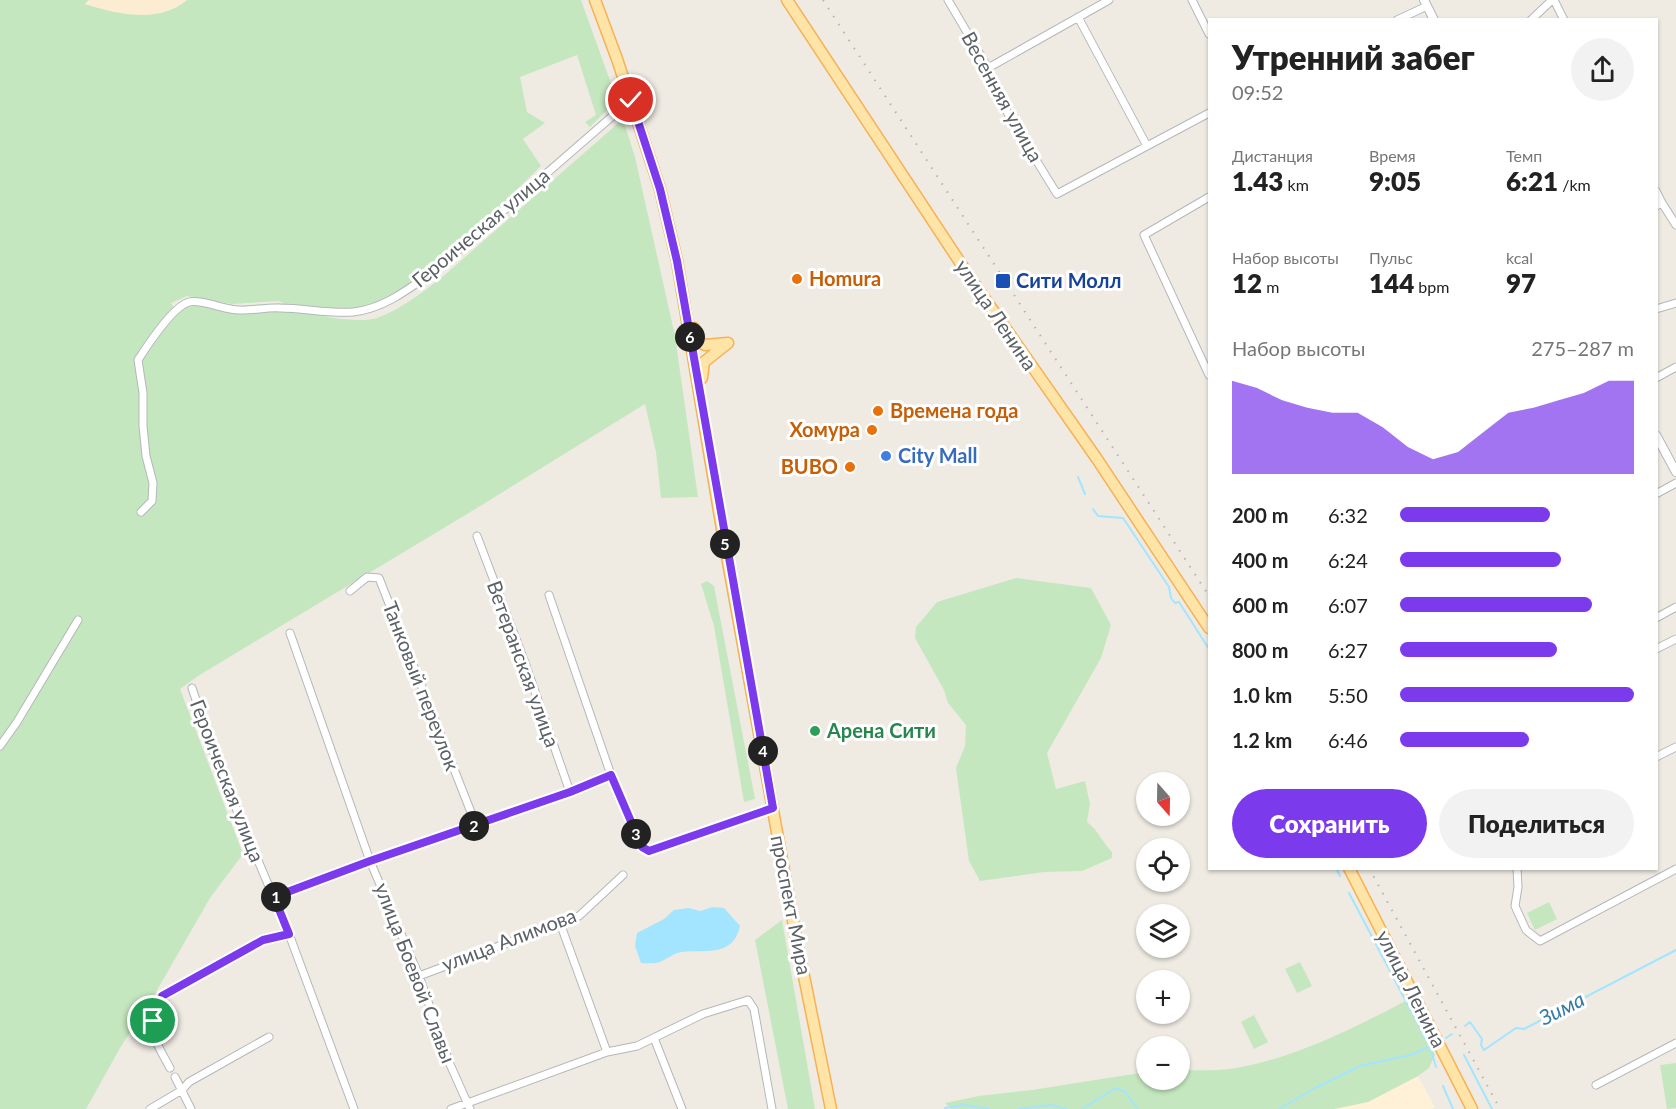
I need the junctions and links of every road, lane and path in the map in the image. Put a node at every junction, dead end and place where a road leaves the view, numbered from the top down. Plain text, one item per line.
1 (594, 0) edge
2 (787, 0) edge
3 (948, 0) edge
4 (1109, 0) edge
5 (1192, 0) edge
6 (1553, 0) edge
7 (1425, 3) edge
8 (1078, 17) junction
9 (1401, 18) edge
10 (1433, 18) edge
11 (1533, 18) edge
12 (1563, 18) edge
13 (1208, 32) edge
14 (988, 68) junction
15 (631, 100) junction
16 (1208, 114) edge
17 (1147, 146) junction
18 (1208, 198) edge
19 (1659, 204) edge
20 (1676, 225) edge
21 (683, 298) junction
22 (1676, 303) edge
23 (1658, 308) edge
24 (730, 343) junction
25 (694, 356) junction
26 (1676, 367) edge
27 (1208, 373) edge
28 (1658, 377) edge
29 (704, 414) junction
30 (1658, 439) edge
31 (1676, 472) edge
32 (1676, 483) edge
33 (1658, 493) edge
34 (141, 512) dead end
35 (477, 536) dead end
36 (350, 591) dead end
37 (549, 595) dead end
38 (1676, 607) edge
39 (1658, 617) edge
40 (78, 620) dead end
41 (1208, 626) edge
42 (290, 633) dead end
43 (1676, 639) edge
44 (1658, 648) edge
45 (192, 688) dead end
46 (0, 746) edge
47 (1676, 747) edge
48 (1658, 756) edge
49 (611, 775) junction
50 (570, 792) junction
51 (773, 808) junction
52 (476, 825) junction
53 (370, 861) junction
54 (1676, 869) edge
55 (1350, 870) edge
56 (1517, 870) edge
57 (623, 875) dead end
58 (274, 897) junction
59 (560, 923) junction
60 (289, 934) junction
61 (418, 976) junction
62 (269, 1037) dead end
63 (654, 1038) junction
64 (1676, 1043) edge
65 (607, 1052) junction
66 (820, 1055) junction
67 (170, 1068) dead end
68 (175, 1077) dead end
69 (1596, 1085) dead end
70 (182, 1090) junction
71 (469, 1106) edge
72 (150, 1109) edge
73 (191, 1109) edge
74 (354, 1109) edge
75 (451, 1109) edge
76 (682, 1109) edge
77 (772, 1109) edge
78 (831, 1109) edge
79 (841, 1109) edge
80 (1472, 1109) edge

1 - 15 main road, проспект Мира
2 - 41 main road, улица Ленина
3 - 14 street, Весенняя улица
4 - 8 street
5 - 13 street
6 - 11 street
6 - 12 street
7 - 9 street
7 - 10 street
8 - 14 street
8 - 17 street
14 - 17 street, Весенняя улица
15 - 21 main road, проспект Мира
15 - 34 street, Героическая улица
16 - 17 street
18 - 27 street
19 - 20 street
21 - 24 main road
21 - 25 main road, проспект Мира
22 - 23 street
24 - 25 main road
24 - 29 main road
25 - 29 main road, проспект Мира
26 - 28 street
29 - 51 main road, проспект Мира
30 - 31 street
32 - 33 street
35 - 50 street, Ветеранская улица
36 - 52 street, Танковый переулок
37 - 49 street
38 - 39 street
40 - 46 street
42 - 53 street, улица Боевой Славы
43 - 44 street
45 - 58 street, Героическая улица
47 - 48 street
49 - 50 street
49 - 51 street
50 - 52 street
51 - 66 main road, проспект Мира
52 - 53 street
53 - 58 street
53 - 61 street, улица Боевой Славы
54 - 56 street
55 - 80 main road, улица Ленина
57 - 59 street, улица Алимова
58 - 60 street, Героическая улица
59 - 61 street, улица Алимова
59 - 65 street
60 - 67 street
60 - 74 street, Героическая улица
61 - 71 street, улица Боевой Славы
62 - 70 street
63 - 65 street
63 - 76 street
63 - 77 street
64 - 69 street
65 - 71 street
66 - 78 main road, проспект Мира
66 - 79 main road
68 - 70 street
70 - 72 street
70 - 73 street
71 - 75 street

